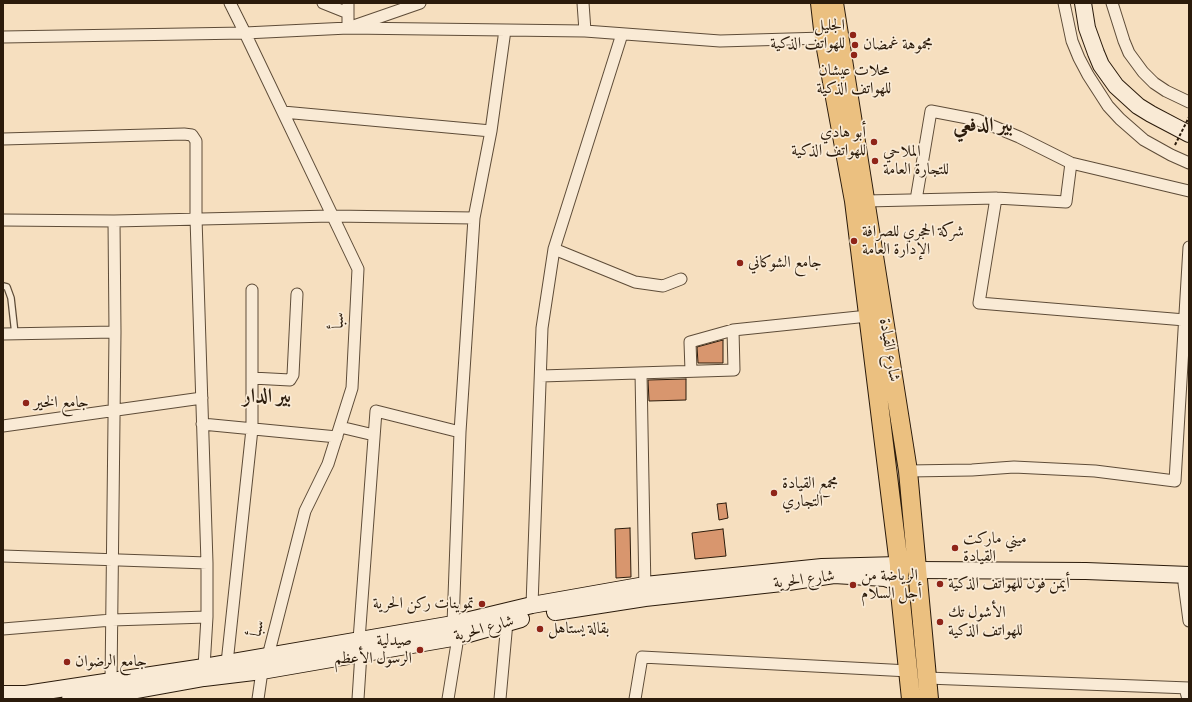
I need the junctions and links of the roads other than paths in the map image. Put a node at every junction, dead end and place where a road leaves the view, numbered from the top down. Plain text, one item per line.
1 (230, 3) edge
2 (323, 3) edge
3 (417, 3) edge
4 (583, 3) edge
5 (820, 3) edge
6 (834, 3) edge
7 (1064, 3) edge
8 (1083, 3) edge
9 (1112, 3) edge
10 (348, 8) edge
11 (348, 28) junction
12 (505, 30) junction
13 (585, 31) junction
14 (245, 33) junction
15 (622, 34) junction
16 (3, 37) edge
17 (824, 38) junction
18 (1189, 102) edge
19 (283, 112) junction
20 (491, 131) junction
21 (1189, 134) edge
22 (3, 139) edge
23 (1071, 163) junction
24 (1189, 163) edge
25 (1189, 191) edge
26 (996, 198) junction
27 (916, 200) junction
28 (866, 201) junction
29 (332, 216) junction
30 (196, 218) junction
31 (474, 218) junction
32 (3, 220) edge
33 (114, 221) junction
34 (1189, 248) edge
35 (554, 249) junction
36 (680, 278) dead end
37 (3, 286) edge
38 (252, 290) dead end
39 (297, 294) dead end
40 (868, 316) junction
41 (1185, 320) junction
42 (733, 330) junction
43 (115, 332) junction
44 (3, 334) edge
45 (15, 334) junction
46 (691, 371) junction
47 (641, 373) junction
48 (541, 376) junction
49 (252, 378) junction
50 (202, 398) junction
51 (114, 410) junction
52 (1184, 413) edge
53 (202, 424) junction
54 (3, 426) edge
55 (252, 429) junction
56 (338, 432) junction
57 (460, 432) junction
58 (374, 435) junction
59 (908, 471) junction
60 (3, 556) edge
61 (113, 560) junction
62 (207, 563) junction
63 (899, 565) junction
64 (917, 574) junction
65 (1187, 580) edge
66 (899, 583) junction
67 (645, 591) junction
68 (532, 605) junction
69 (207, 617) junction
70 (112, 620) junction
71 (1189, 621) edge
72 (508, 622) junction
73 (3, 628) edge
74 (456, 630) junction
75 (360, 647) junction
76 (268, 656) junction
77 (228, 663) junction
78 (204, 667) junction
79 (909, 671) junction
80 (262, 672) junction
81 (927, 678) junction
82 (111, 682) junction
83 (1187, 688) edge
84 (3, 694) edge
85 (70, 699) edge
86 (258, 699) edge
87 (358, 699) edge
88 (448, 699) edge
89 (500, 699) edge
90 (635, 699) edge
91 (911, 699) edge
92 (929, 699) edge
93 (1188, 699) edge

1 - 14 street, سبأ
2 - 10 street
3 - 11 street
4 - 13 street
5 - 17 main road, شارع القيادة
6 - 28 main road, شارع القيادة
7 - 24 street
8 - 21 street
9 - 18 street
10 - 11 street
11 - 12 street
11 - 14 street
12 - 13 street
12 - 20 street
13 - 15 street
14 - 16 street
14 - 19 street, سبأ
15 - 17 street
15 - 35 street
17 - 40 main road, شارع القيادة
19 - 20 street
19 - 29 street, سبأ
20 - 31 street
22 - 30 street
23 - 25 street
23 - 26 street
23 - 27 street
26 - 27 street
26 - 41 street
27 - 28 street
28 - 59 main road, شارع القيادة
29 - 30 street
29 - 31 street
29 - 56 street, سبأ
30 - 33 street
30 - 50 street
31 - 57 street
32 - 33 street
33 - 43 street
34 - 41 street
35 - 36 street
35 - 48 street
37 - 45 lane
38 - 49 street
39 - 49 street
40 - 42 street
40 - 63 main road, شارع القيادة
41 - 52 street
42 - 46 street
42 - 46 street
43 - 45 street
43 - 51 street
44 - 45 street
46 - 47 street
47 - 48 street
47 - 67 street
48 - 68 street
49 - 55 street
50 - 51 street
50 - 53 street
51 - 54 street
51 - 61 street
52 - 59 street
53 - 55 street
53 - 62 street
55 - 56 street
55 - 77 street
56 - 58 street
56 - 76 street, سبأ
57 - 58 street
57 - 74 street
58 - 75 street
59 - 64 main road, شارع القيادة
60 - 61 street
61 - 62 street
61 - 70 street
62 - 69 street
63 - 66 main road, شارع القيادة
63 - 67 street
64 - 65 street
64 - 81 main road, شارع القيادة
65 - 71 street
66 - 67 street, شارع الحرية
66 - 79 main road, شارع القيادة
67 - 68 street
67 - 72 street, شارع الحرية
68 - 74 street
69 - 70 street
69 - 78 street
70 - 73 street
70 - 82 street
72 - 74 street, شارع الحرية
72 - 89 street
74 - 75 street, شارع الحرية
74 - 88 street
75 - 76 street
75 - 80 street, شارع الحرية
75 - 87 street
76 - 77 street
77 - 78 street
78 - 82 street
79 - 90 street
79 - 91 main road, شارع القيادة
80 - 85 street, شارع الحرية
80 - 86 street
81 - 83 street
81 - 92 main road, شارع القيادة
82 - 84 street
83 - 93 street

